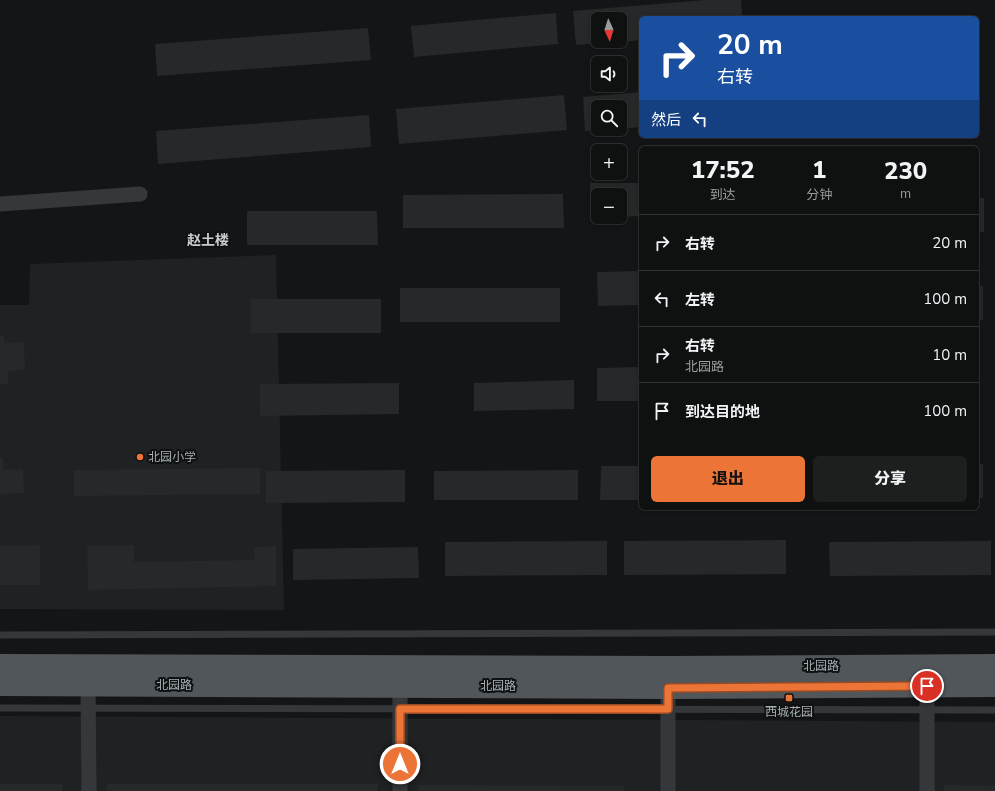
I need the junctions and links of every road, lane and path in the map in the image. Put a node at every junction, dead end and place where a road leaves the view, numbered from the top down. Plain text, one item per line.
1 (140, 194) dead end
2 (0, 204) edge
3 (995, 632) edge
4 (0, 635) edge
5 (0, 665) edge
6 (995, 665) edge
7 (0, 684) edge
8 (88, 684) junction
9 (400, 686) junction
10 (927, 686) junction
11 (995, 686) edge
12 (668, 688) junction
13 (0, 708) edge
14 (88, 708) junction
15 (400, 709) junction
16 (668, 709) junction
17 (927, 710) junction
18 (995, 710) edge
19 (88, 791) edge
20 (400, 791) edge
21 (668, 791) edge
22 (927, 791) edge

1 - 2 street
3 - 4 lane
5 - 6 main road, 北园路
7 - 8 main road, 北园路
8 - 9 main road, 北园路
8 - 14 street
9 - 12 main road, 北园路
9 - 15 street
10 - 11 main road, 北园路
10 - 12 main road, 北园路
10 - 17 street
12 - 16 street
13 - 14 lane
14 - 15 lane
14 - 19 street
15 - 16 lane
15 - 20 street
16 - 17 lane
16 - 21 street
17 - 18 lane
17 - 22 street

